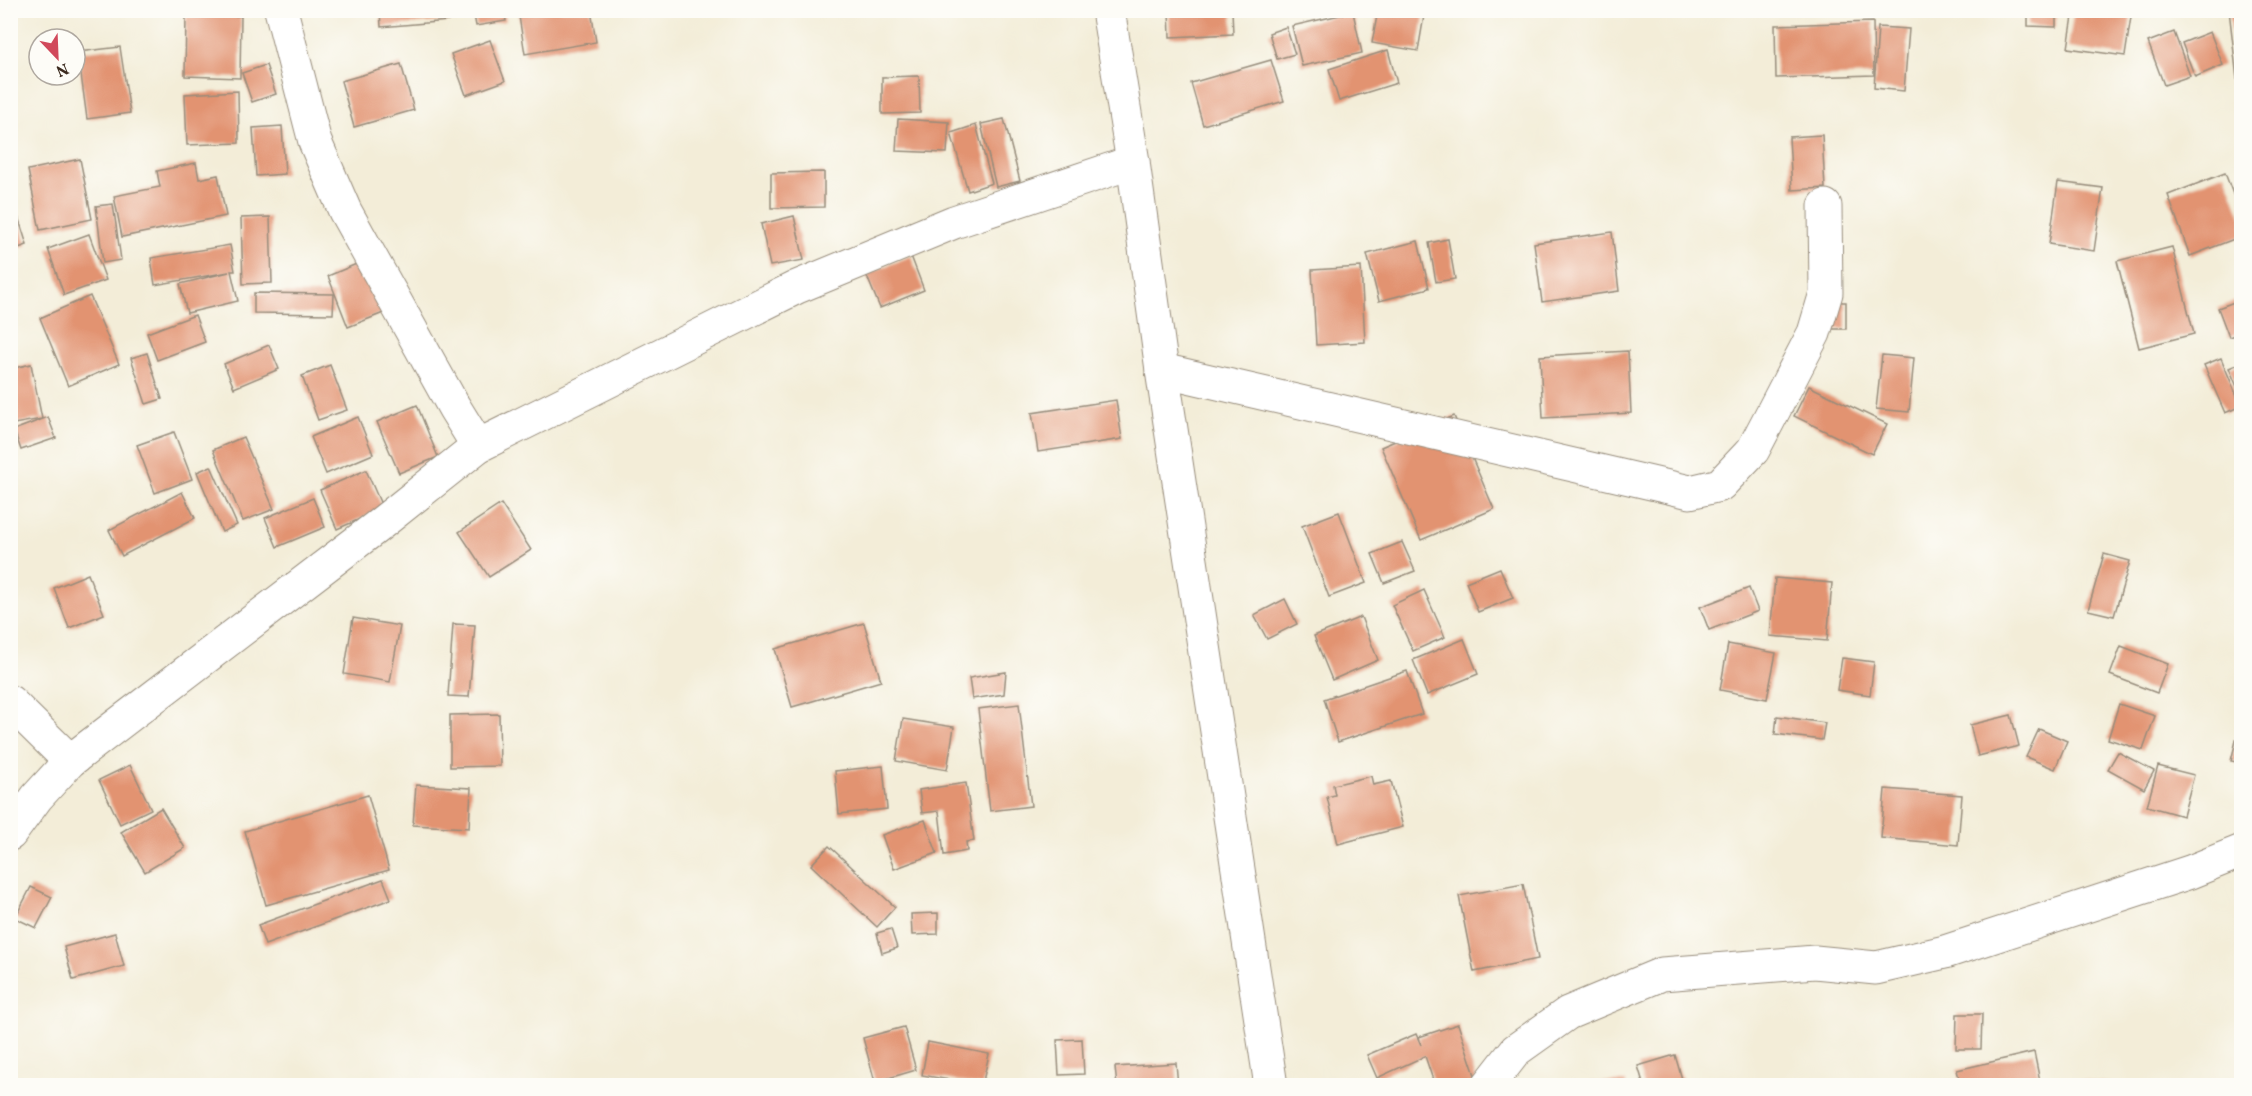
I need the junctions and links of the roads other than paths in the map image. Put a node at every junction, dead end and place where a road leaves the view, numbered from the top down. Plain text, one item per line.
1 (281, 10) edge
2 (1108, 10) edge
3 (1133, 162) junction
4 (1825, 206) dead end
5 (1162, 370) junction
6 (478, 446) junction
7 (10, 702) edge
8 (70, 761) junction
9 (10, 834) edge
10 (2241, 851) edge
11 (1271, 1086) edge
12 (1488, 1086) edge

1 - 6 street
2 - 3 street
3 - 5 street
3 - 6 street
4 - 5 street
5 - 11 street
6 - 8 street
7 - 8 street
8 - 9 street
10 - 12 street

